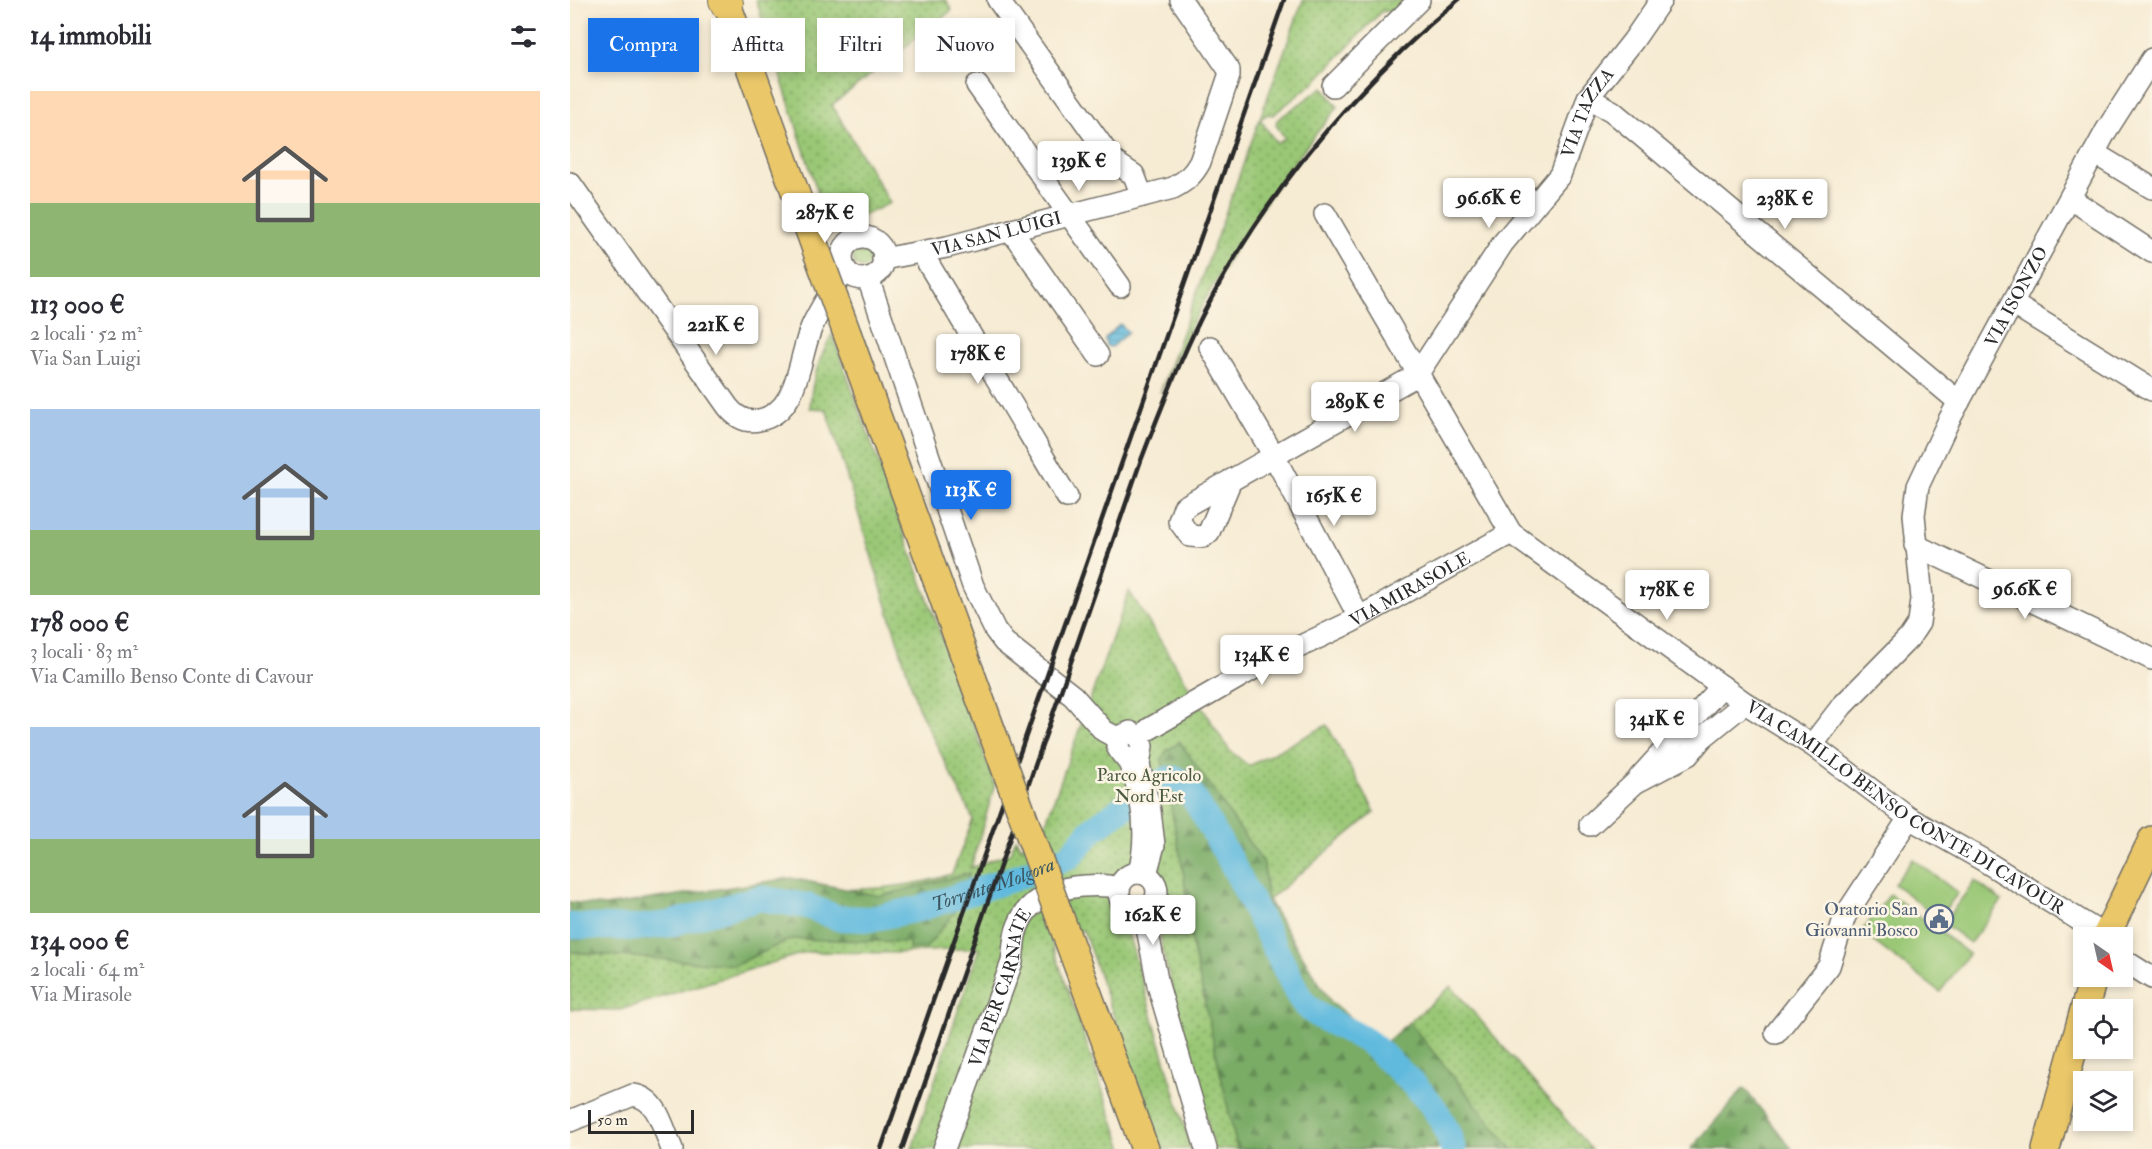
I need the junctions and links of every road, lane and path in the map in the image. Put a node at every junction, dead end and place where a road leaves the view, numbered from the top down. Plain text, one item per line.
1 (998, 0) edge
2 (1180, 0) edge
3 (1419, 0) edge
4 (1660, 0) edge
5 (726, 1) edge
6 (2152, 59) edge
7 (977, 85) dead end
8 (1333, 86) dead end
9 (1588, 98) junction
10 (2094, 153) junction
11 (570, 183) edge
12 (2152, 189) edge
13 (1142, 196) junction
14 (2071, 199) junction
15 (1325, 214) dead end
16 (1070, 215) junction
17 (1011, 231) junction
18 (2152, 252) edge
19 (922, 253) junction
20 (884, 259) junction
21 (845, 270) junction
22 (868, 278) junction
23 (1120, 286) dead end
24 (2013, 304) junction
25 (1210, 347) dead end
26 (1098, 355) dead end
27 (1417, 375) junction
28 (2152, 390) edge
29 (1959, 402) junction
30 (1274, 456) junction
31 (1231, 480) dead end
32 (1067, 497) dead end
33 (1511, 533) junction
34 (1915, 545) junction
35 (1359, 617) junction
36 (2152, 659) edge
37 (1722, 686) junction
38 (1745, 703) junction
39 (1135, 735) junction
40 (1812, 745) junction
41 (1635, 783) junction
42 (1909, 818) junction
43 (1590, 825) dead end
44 (2152, 840) edge
45 (1127, 881) junction
46 (1144, 915) junction
47 (2089, 927) edge
48 (2110, 927) edge
49 (2133, 966) edge
50 (2152, 978) edge
51 (1776, 1033) dead end
52 (2073, 1050) edge
53 (570, 1121) edge
54 (672, 1149) edge
55 (944, 1149) edge
56 (1145, 1149) edge
57 (1206, 1149) edge
58 (2046, 1149) edge

1 - 13 street
2 - 13 street, VIA SAN LUIGI
3 - 8 street
4 - 9 street, VIA TAZZA
5 - 56 main road, bridge
6 - 10 street, VIA ISONZO
7 - 16 street, VIA SAN LUIGI
9 - 27 street, VIA TAZZA
9 - 29 street
10 - 12 street
10 - 14 street, VIA ISONZO
11 - 21 street
13 - 16 street, VIA SAN LUIGI
14 - 18 street
14 - 24 street, VIA ISONZO
15 - 27 street, VIA CAMILLO BENSO CONTE DI CAVOUR
16 - 17 street, VIA SAN LUIGI
16 - 23 street
17 - 19 street, VIA SAN LUIGI
17 - 26 street
19 - 20 street, VIA SAN LUIGI
19 - 32 street, VIA SAN LUIGI
20 - 21 street
20 - 22 street
21 - 22 street
22 - 39 street
24 - 28 street
24 - 29 street, VIA ISONZO
25 - 30 street
27 - 30 street
27 - 33 street, VIA CAMILLO BENSO CONTE DI CAVOUR
29 - 34 street, VIA ISONZO
30 - 31 street
30 - 35 street
33 - 35 street, VIA MIRASOLE
33 - 37 street, VIA CAMILLO BENSO CONTE DI CAVOUR
34 - 36 street
34 - 40 street, VIA ISONZO
35 - 39 street, VIA MIRASOLE
37 - 38 street, VIA CAMILLO BENSO CONTE DI CAVOUR
37 - 41 street
38 - 40 street, VIA CAMILLO BENSO CONTE DI CAVOUR
38 - 41 street
39 - 45 street
40 - 42 street, VIA CAMILLO BENSO CONTE DI CAVOUR
41 - 43 street
42 - 47 street, VIA CAMILLO BENSO CONTE DI CAVOUR
42 - 51 street
44 - 48 main road
45 - 46 street
45 - 46 street
45 - 55 street, VIA PER CARNATE
46 - 57 street
49 - 50 street
52 - 58 main road
53 - 54 street

